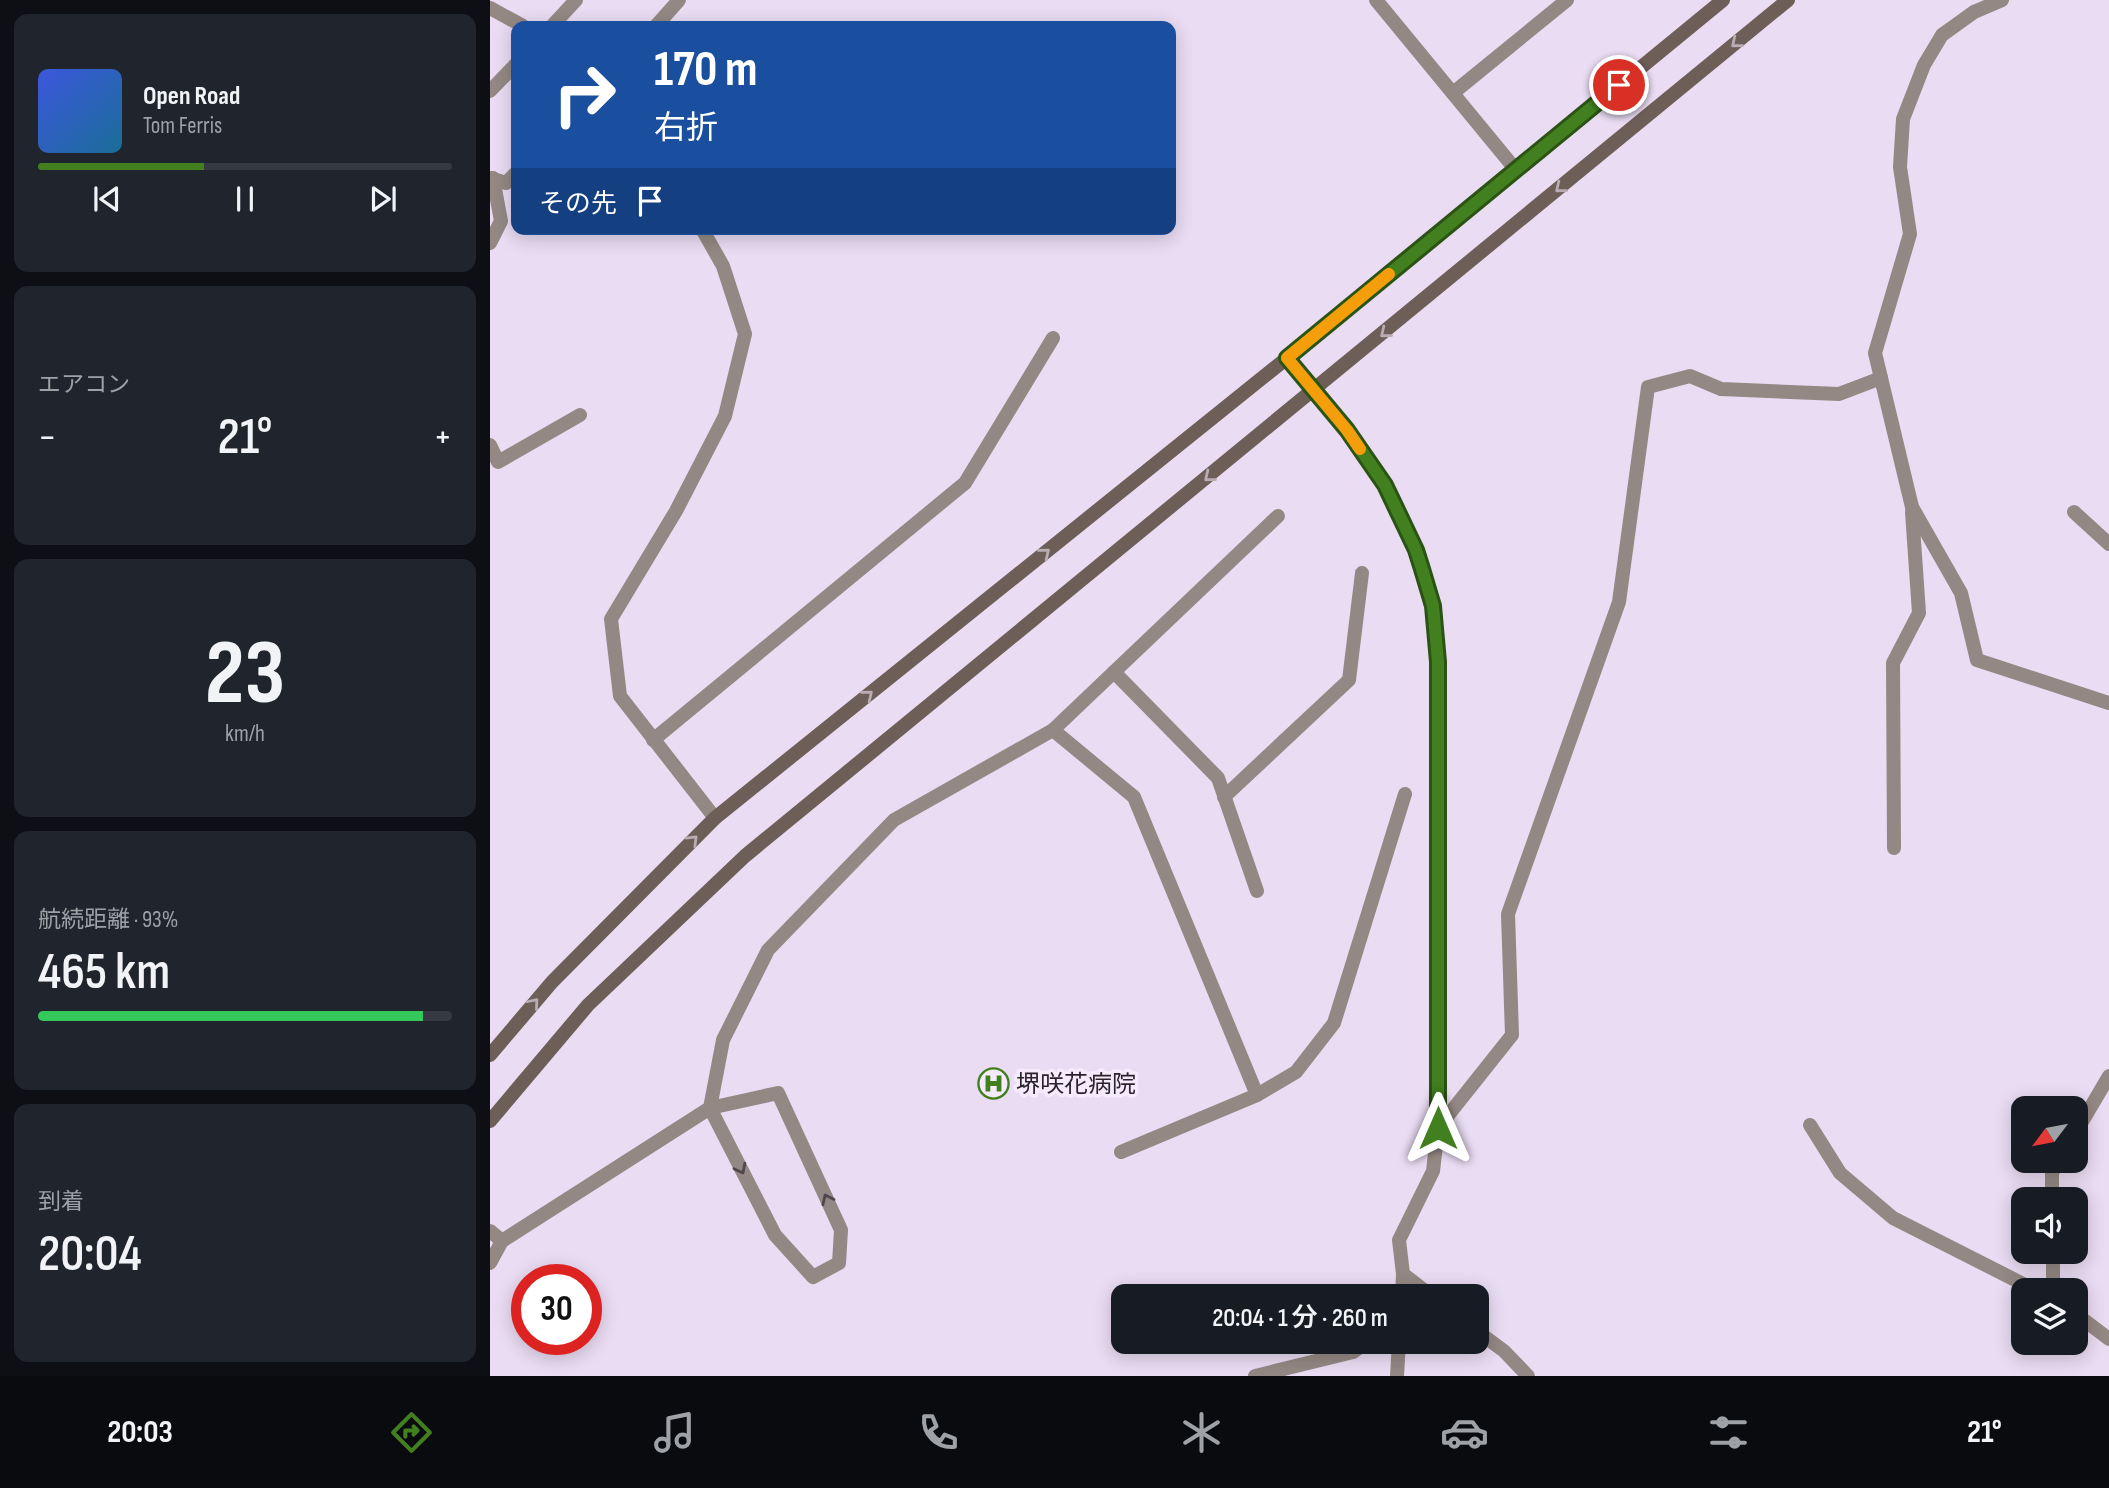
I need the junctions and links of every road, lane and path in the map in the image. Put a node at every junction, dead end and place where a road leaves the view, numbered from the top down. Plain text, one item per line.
1 (576, 0) edge
2 (679, 0) edge
3 (1376, 0) edge
4 (1567, 0) edge
5 (1723, 0) edge
6 (1788, 0) edge
7 (2002, 0) edge
8 (490, 8) edge
9 (514, 21) edge
10 (557, 21) edge
11 (660, 21) edge
12 (511, 69) edge
13 (490, 91) edge
14 (1453, 93) junction
15 (1516, 170) junction
16 (491, 178) edge
17 (511, 178) edge
18 (705, 235) edge
19 (490, 243) edge
20 (1053, 338) dead end
21 (1287, 358) junction
22 (1881, 379) junction
23 (1315, 390) junction
24 (580, 415) dead end
25 (490, 444) edge
26 (1912, 508) junction
27 (2074, 512) dead end
28 (1278, 516) dead end
29 (2109, 544) edge
30 (1362, 573) dead end
31 (1114, 672) junction
32 (2109, 703) edge
33 (1053, 730) junction
34 (653, 740) junction
35 (1405, 794) dead end
36 (1224, 797) junction
37 (715, 818) junction
38 (1894, 848) dead end
39 (1257, 891) dead end
40 (490, 1055) edge
41 (2109, 1076) edge
42 (1257, 1095) junction
43 (710, 1108) junction
44 (2088, 1112) edge
45 (490, 1121) edge
46 (1810, 1125) dead end
47 (1438, 1128) junction
48 (1121, 1152) dead end
49 (490, 1231) edge
50 (502, 1241) junction
51 (490, 1263) edge
52 (1403, 1274) junction
53 (2011, 1278) edge
54 (1403, 1284) edge
55 (1416, 1284) edge
56 (2088, 1323) edge
57 (2109, 1339) edge
58 (1489, 1340) edge
59 (1345, 1354) edge
60 (1398, 1354) edge
61 (1255, 1376) edge
62 (1397, 1376) edge
63 (1528, 1376) edge

1 - 10 street
2 - 11 street
3 - 14 street
4 - 14 street
5 - 15 street
6 -> 23 street
7 - 22 street
8 - 9 street
12 - 13 street
14 - 15 street
15 - 21 street
16 - 17 street
16 - 19 street
18 - 34 street
20 - 34 street
21 - 23 street
37 -> 21 street
22 - 26 street
22 - 47 street
23 -> 45 street
23 - 47 street
24 - 25 street
26 - 32 street
26 - 38 street
27 - 29 street
28 - 31 street
30 - 36 street
31 - 33 street
31 - 36 street
33 - 42 street
33 - 43 street
34 - 37 street
35 - 42 street
36 - 39 street
40 -> 37 street
41 - 44 street
42 - 48 street
43 -> 43 street
43 - 50 street
46 - 53 street
47 - 52 street
49 - 50 street
50 - 51 street
52 - 54 street
52 - 55 street
56 - 57 street
58 - 63 street
59 - 61 street
60 - 62 street

